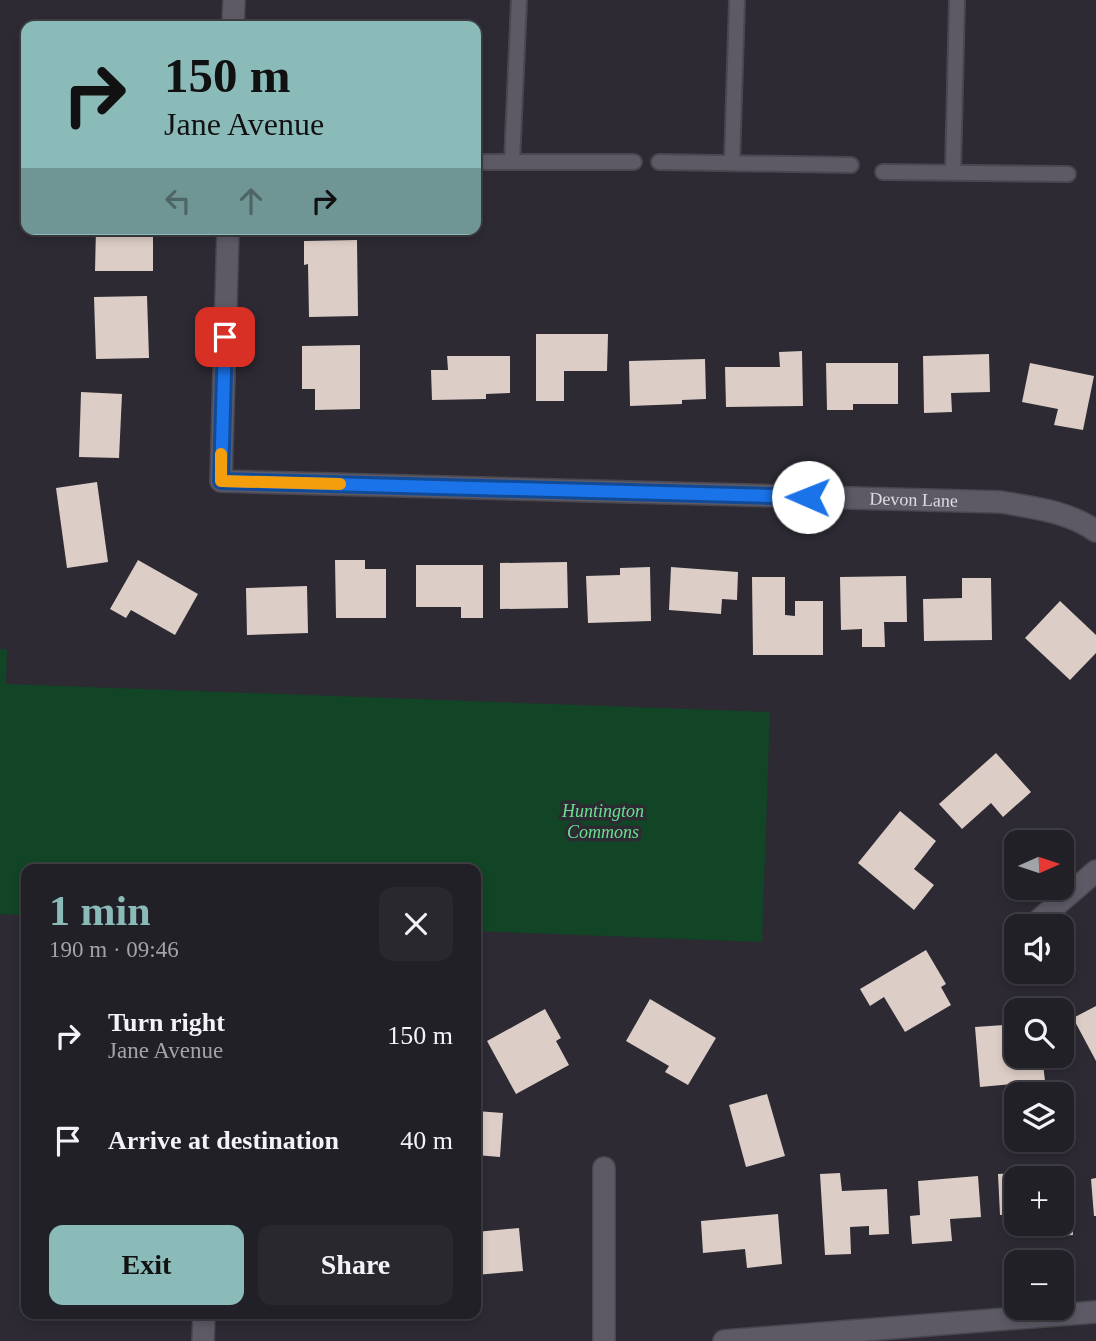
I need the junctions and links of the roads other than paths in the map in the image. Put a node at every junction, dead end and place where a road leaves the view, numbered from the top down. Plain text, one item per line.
1 (234, 0) edge
2 (519, 0) edge
3 (737, 0) edge
4 (957, 0) edge
5 (233, 21) edge
6 (481, 162) edge
7 (512, 162) junction
8 (634, 162) dead end
9 (659, 162) dead end
10 (732, 163) junction
11 (852, 165) dead end
12 (883, 172) dead end
13 (953, 172) junction
14 (1068, 174) dead end
15 (228, 235) edge
16 (1096, 531) edge
17 (1096, 871) edge
18 (1046, 914) edge
19 (604, 1168) dead end
20 (1096, 1312) edge
21 (204, 1319) edge
22 (203, 1341) edge
23 (604, 1341) edge
24 (724, 1341) edge

1 - 5 street
2 - 7 lane
3 - 10 lane
4 - 13 lane
6 - 7 lane
7 - 8 lane
9 - 10 lane
10 - 11 lane
12 - 13 lane
13 - 14 lane
15 - 16 street, Devon Lane
17 - 18 street
19 - 23 street
20 - 24 street
21 - 22 street

